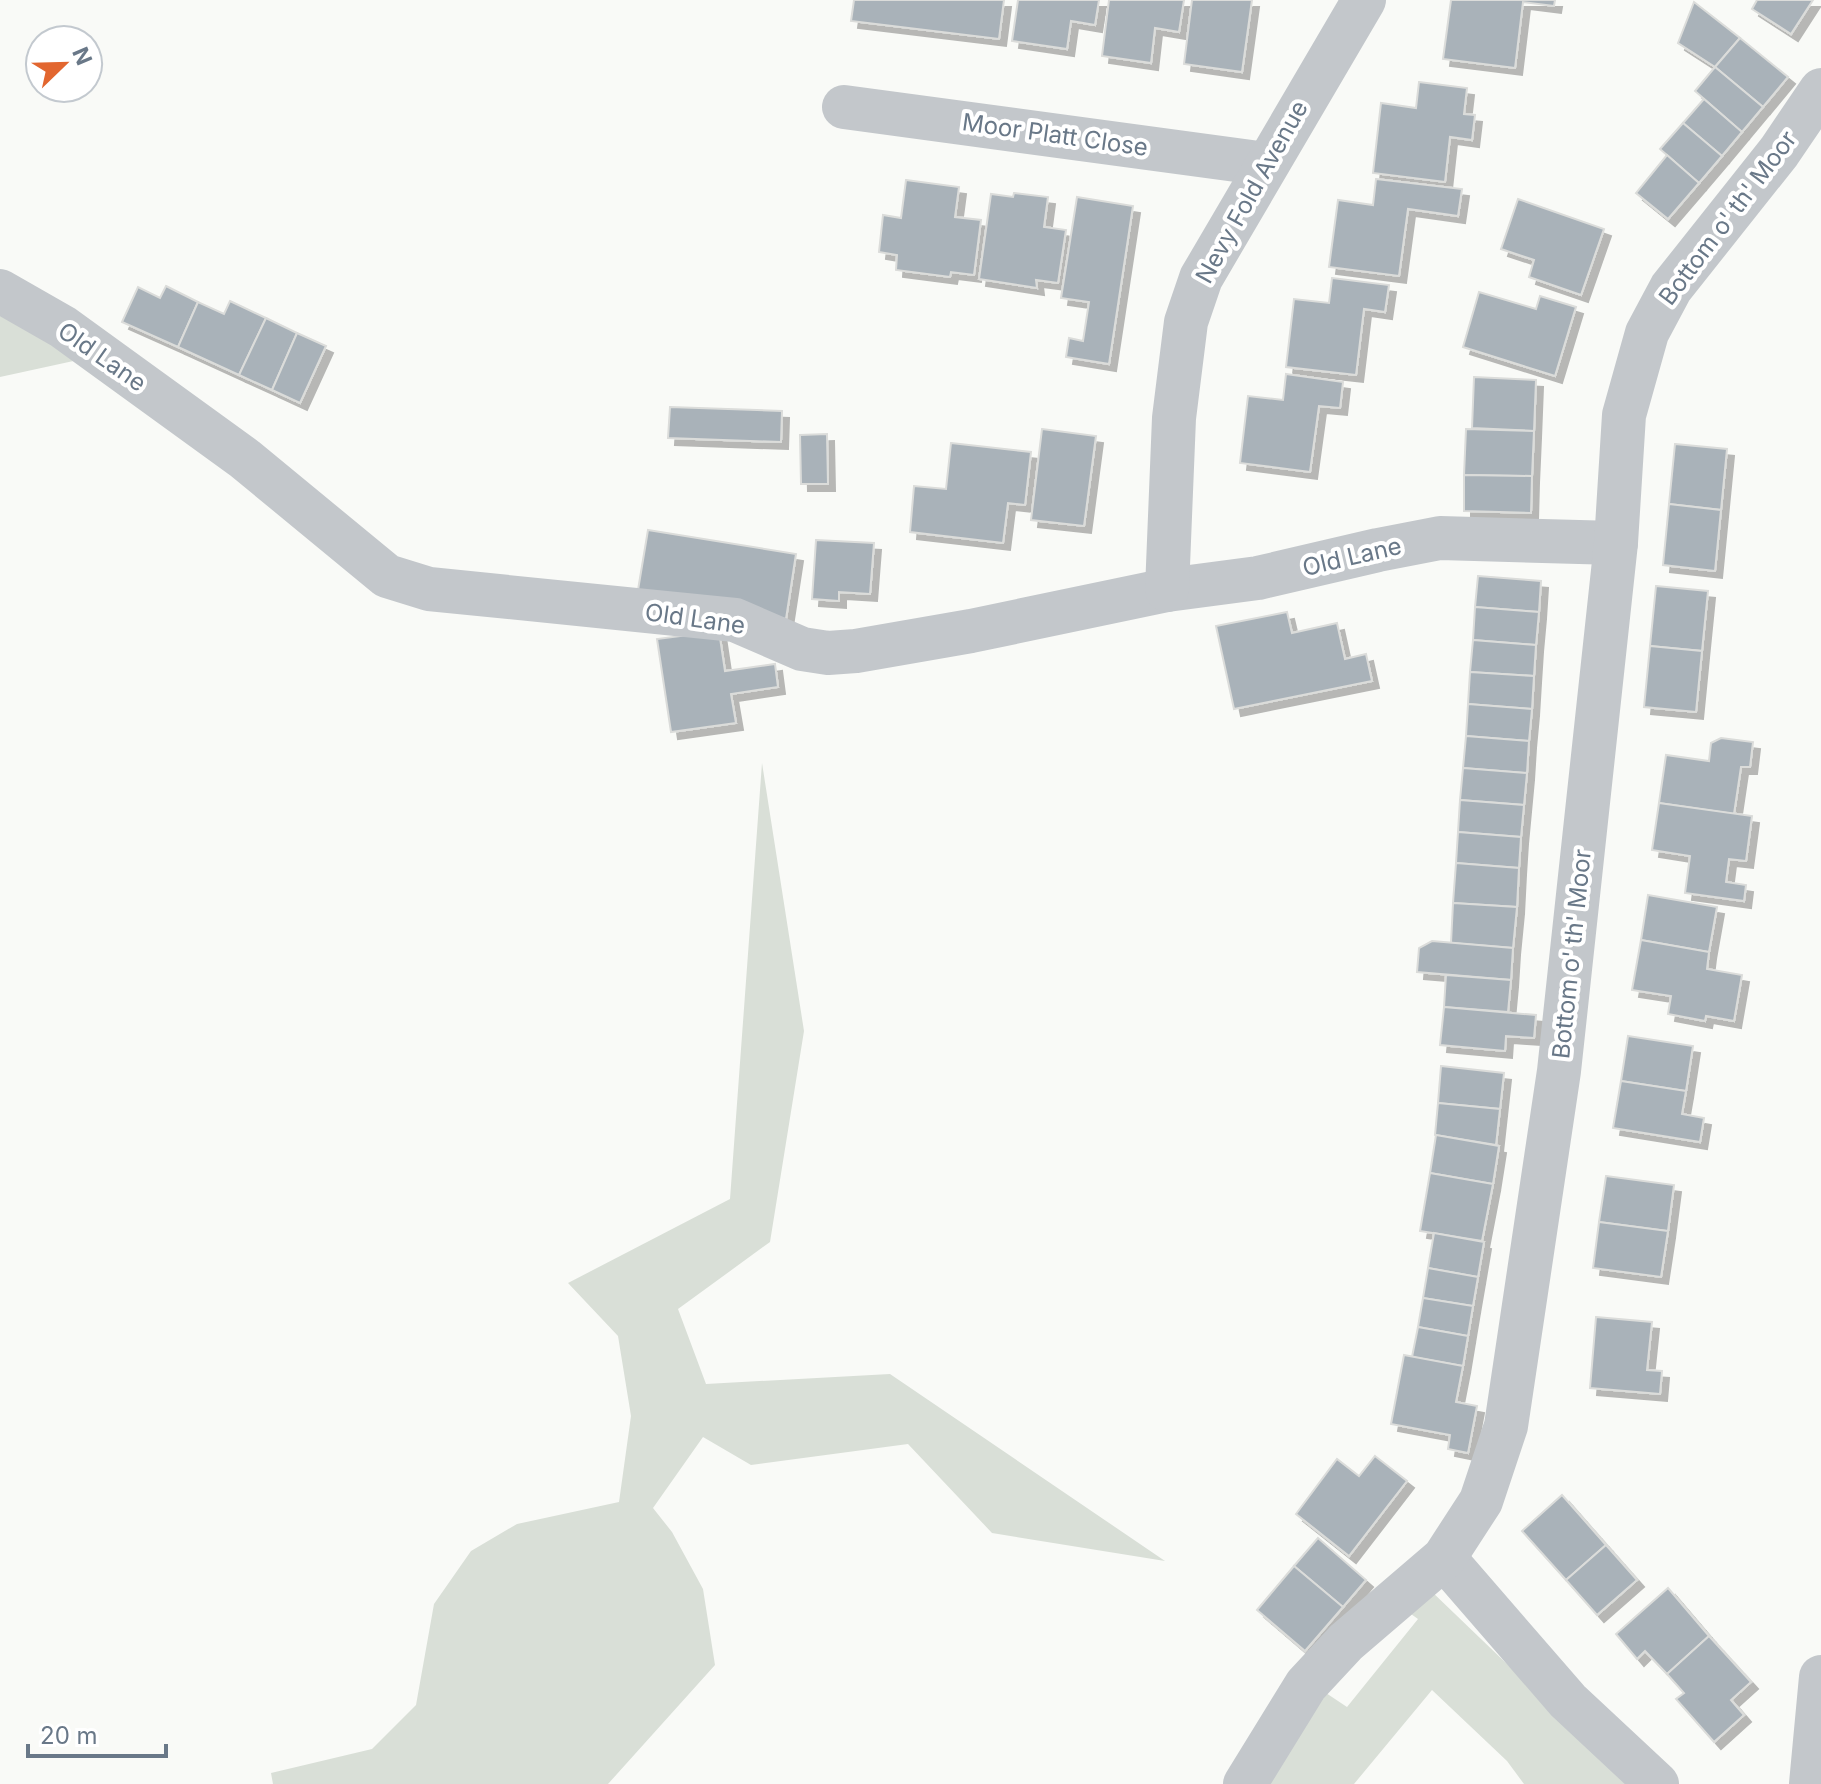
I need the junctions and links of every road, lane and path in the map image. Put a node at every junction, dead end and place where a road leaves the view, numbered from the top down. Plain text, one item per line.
1 (1364, 0) edge
2 (1821, 90) edge
3 (844, 107) dead end
4 (1266, 164) junction
5 (0, 291) edge
6 (1616, 543) junction
7 (1167, 590) junction
8 (1444, 1558) junction
9 (1821, 1677) edge
10 (1245, 1784) edge
11 (1657, 1784) edge
12 (1811, 1784) edge

1 - 4 street, Nevy Fold Avenue
2 - 6 street, Bottom o' th' Moor
3 - 4 street, Moor Platt Close
4 - 7 street, Nevy Fold Avenue
5 - 7 street, Old Lane
6 - 7 street, Old Lane
6 - 8 street, Bottom o' th' Moor
8 - 10 street, Bottom o' th' Moor
8 - 11 street
9 - 12 street

